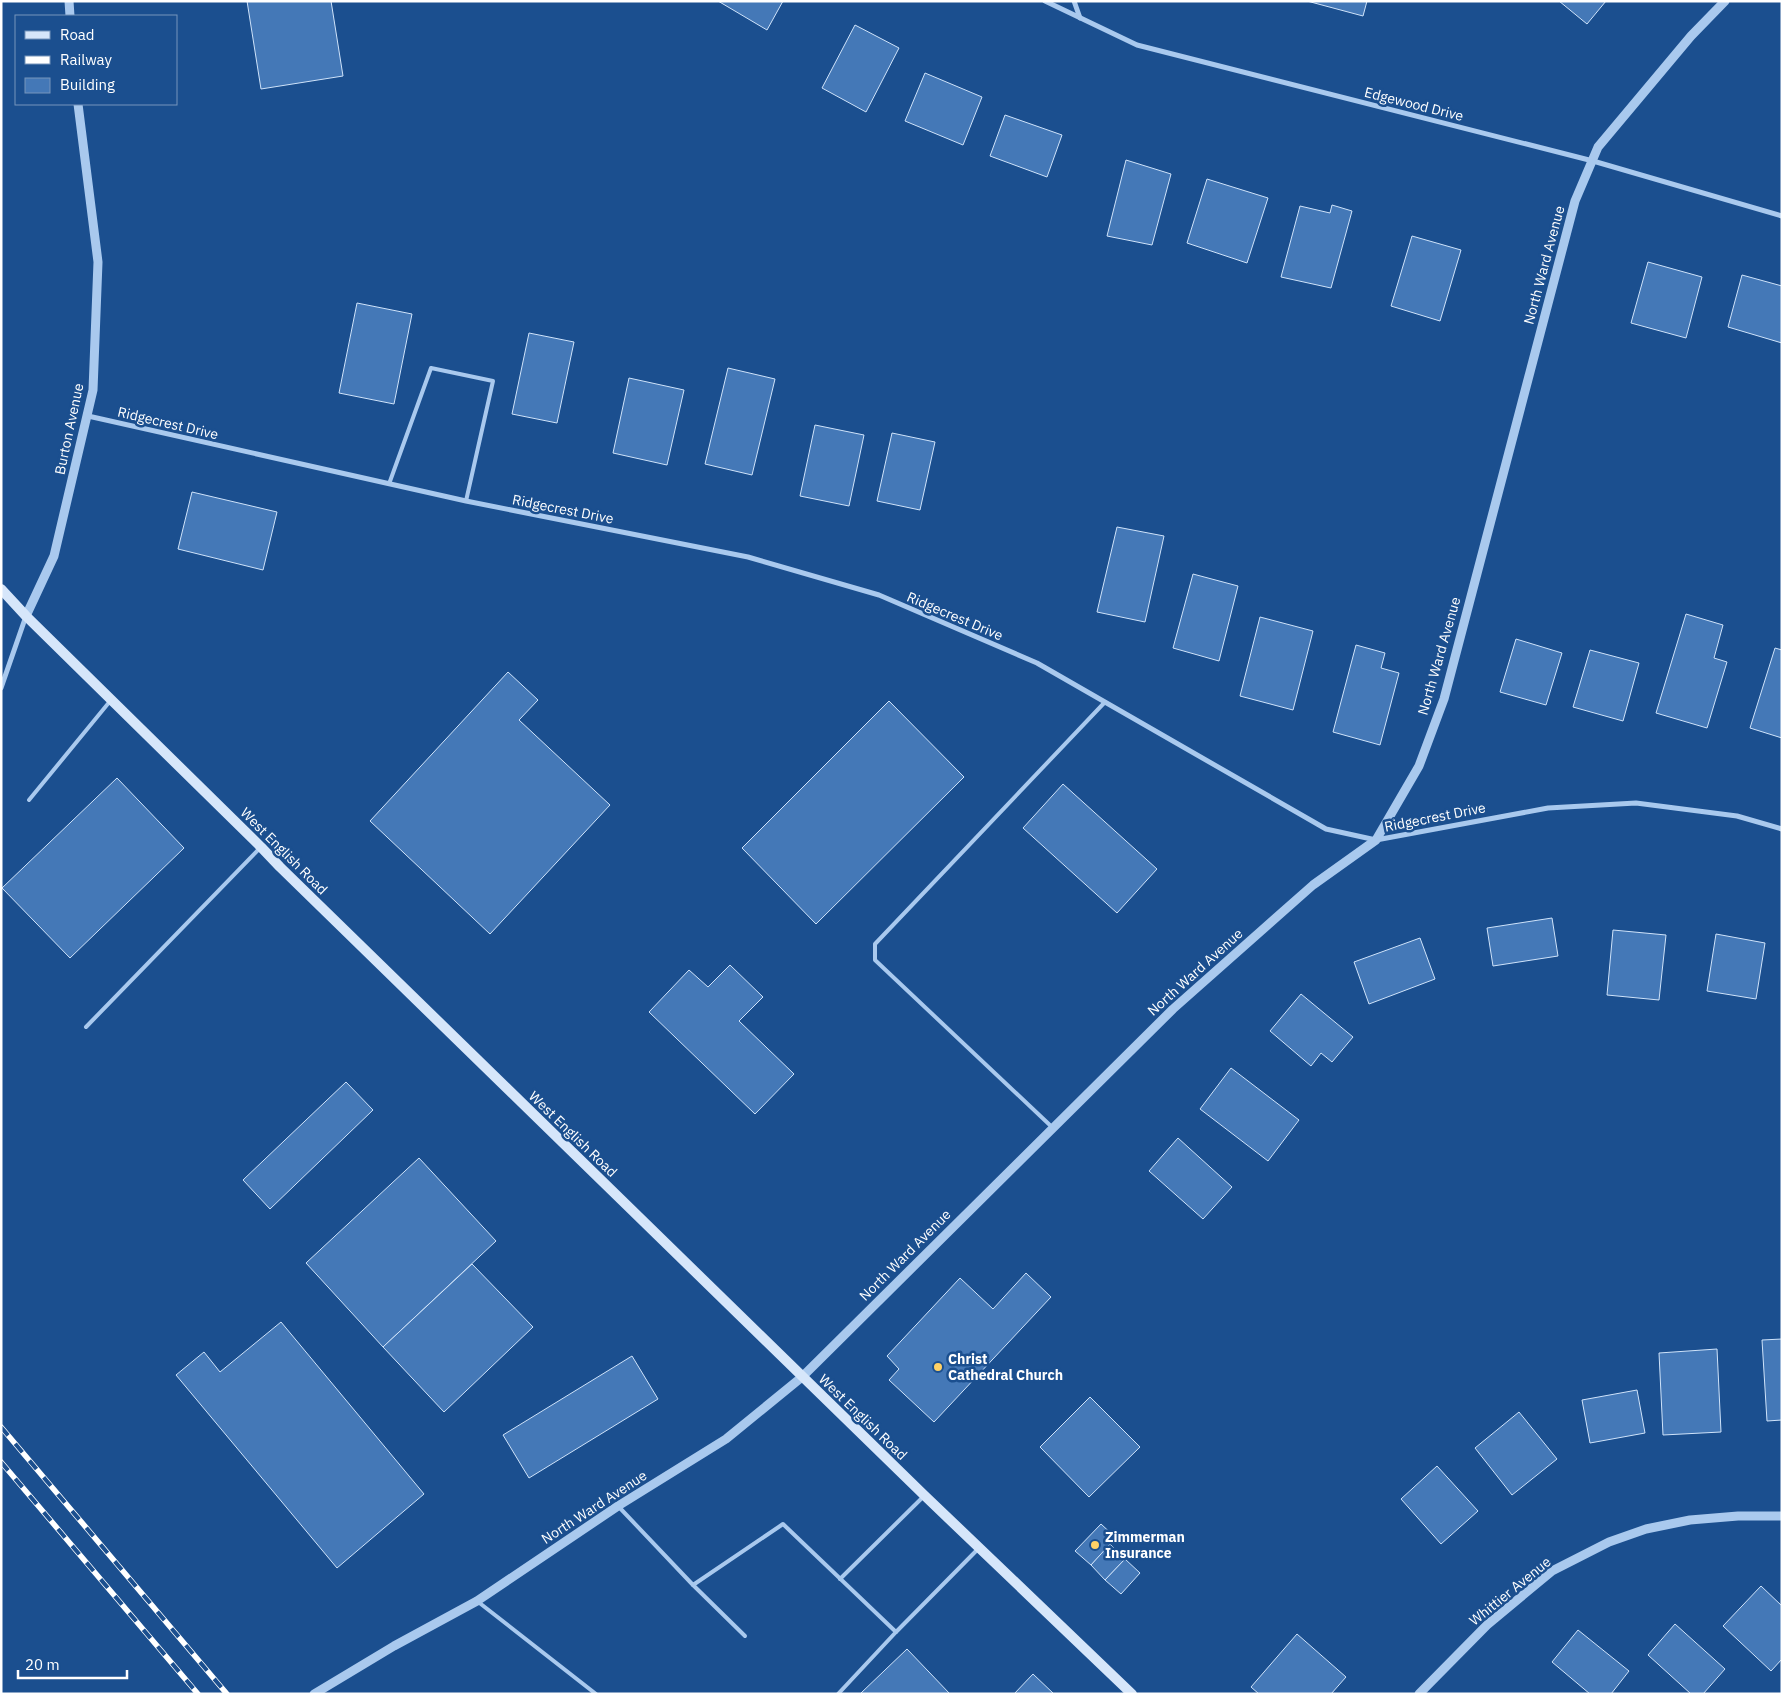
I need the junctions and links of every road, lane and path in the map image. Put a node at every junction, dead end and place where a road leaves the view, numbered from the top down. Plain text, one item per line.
1 (69, 1) edge
2 (1045, 1) edge
3 (1074, 1) edge
4 (1724, 1) edge
5 (70, 15) edge
6 (1080, 18) junction
7 (78, 105) edge
8 (1593, 161) junction
9 (1782, 216) edge
10 (88, 416) junction
11 (390, 484) junction
12 (466, 501) junction
13 (1, 589) edge
14 (26, 616) junction
15 (1, 688) edge
16 (111, 700) junction
17 (1106, 702) junction
18 (29, 800) dead end
19 (1782, 829) edge
20 (1376, 840) junction
21 (261, 847) junction
22 (86, 1027) dead end
23 (1053, 1128) junction
24 (802, 1377) junction
25 (924, 1495) junction
26 (618, 1506) junction
27 (1782, 1516) edge
28 (979, 1548) junction
29 (840, 1579) junction
30 (693, 1585) junction
31 (477, 1601) junction
32 (896, 1632) junction
33 (745, 1636) dead end
34 (314, 1694) edge
35 (596, 1694) edge
36 (838, 1694) edge
37 (1132, 1694) edge
38 (1419, 1694) edge

1 - 5 street
2 - 6 street, Edgewood Drive
3 - 6 street
4 - 8 street, North Ward Avenue
6 - 8 street, Edgewood Drive
7 - 10 street, Burton Avenue
8 - 9 street, Edgewood Drive
8 - 20 street, North Ward Avenue
10 - 11 street, Ridgecrest Drive
10 - 14 street, Burton Avenue
11 - 12 street, Ridgecrest Drive
11 - 12 lane
12 - 17 street, Ridgecrest Drive
13 - 14 main road, West English Road
14 - 15 street, Burton Avenue
14 - 16 main road, West English Road
16 - 18 lane
16 - 21 main road, West English Road
17 - 20 street, Ridgecrest Drive
17 - 23 lane
19 - 20 street, Ridgecrest Drive
20 - 23 street, North Ward Avenue
21 - 22 lane
21 - 24 main road, West English Road
23 - 24 street, North Ward Avenue
24 - 25 main road, West English Road
24 - 26 street, North Ward Avenue
25 - 28 main road, West English Road
25 - 29 lane
26 - 30 lane
26 - 31 street, North Ward Avenue
27 - 38 street, Whittier Avenue
28 - 32 lane
28 - 37 main road, West English Road
29 - 30 lane
29 - 32 lane
30 - 33 lane
31 - 34 street, North Ward Avenue
31 - 35 lane
32 - 36 lane

